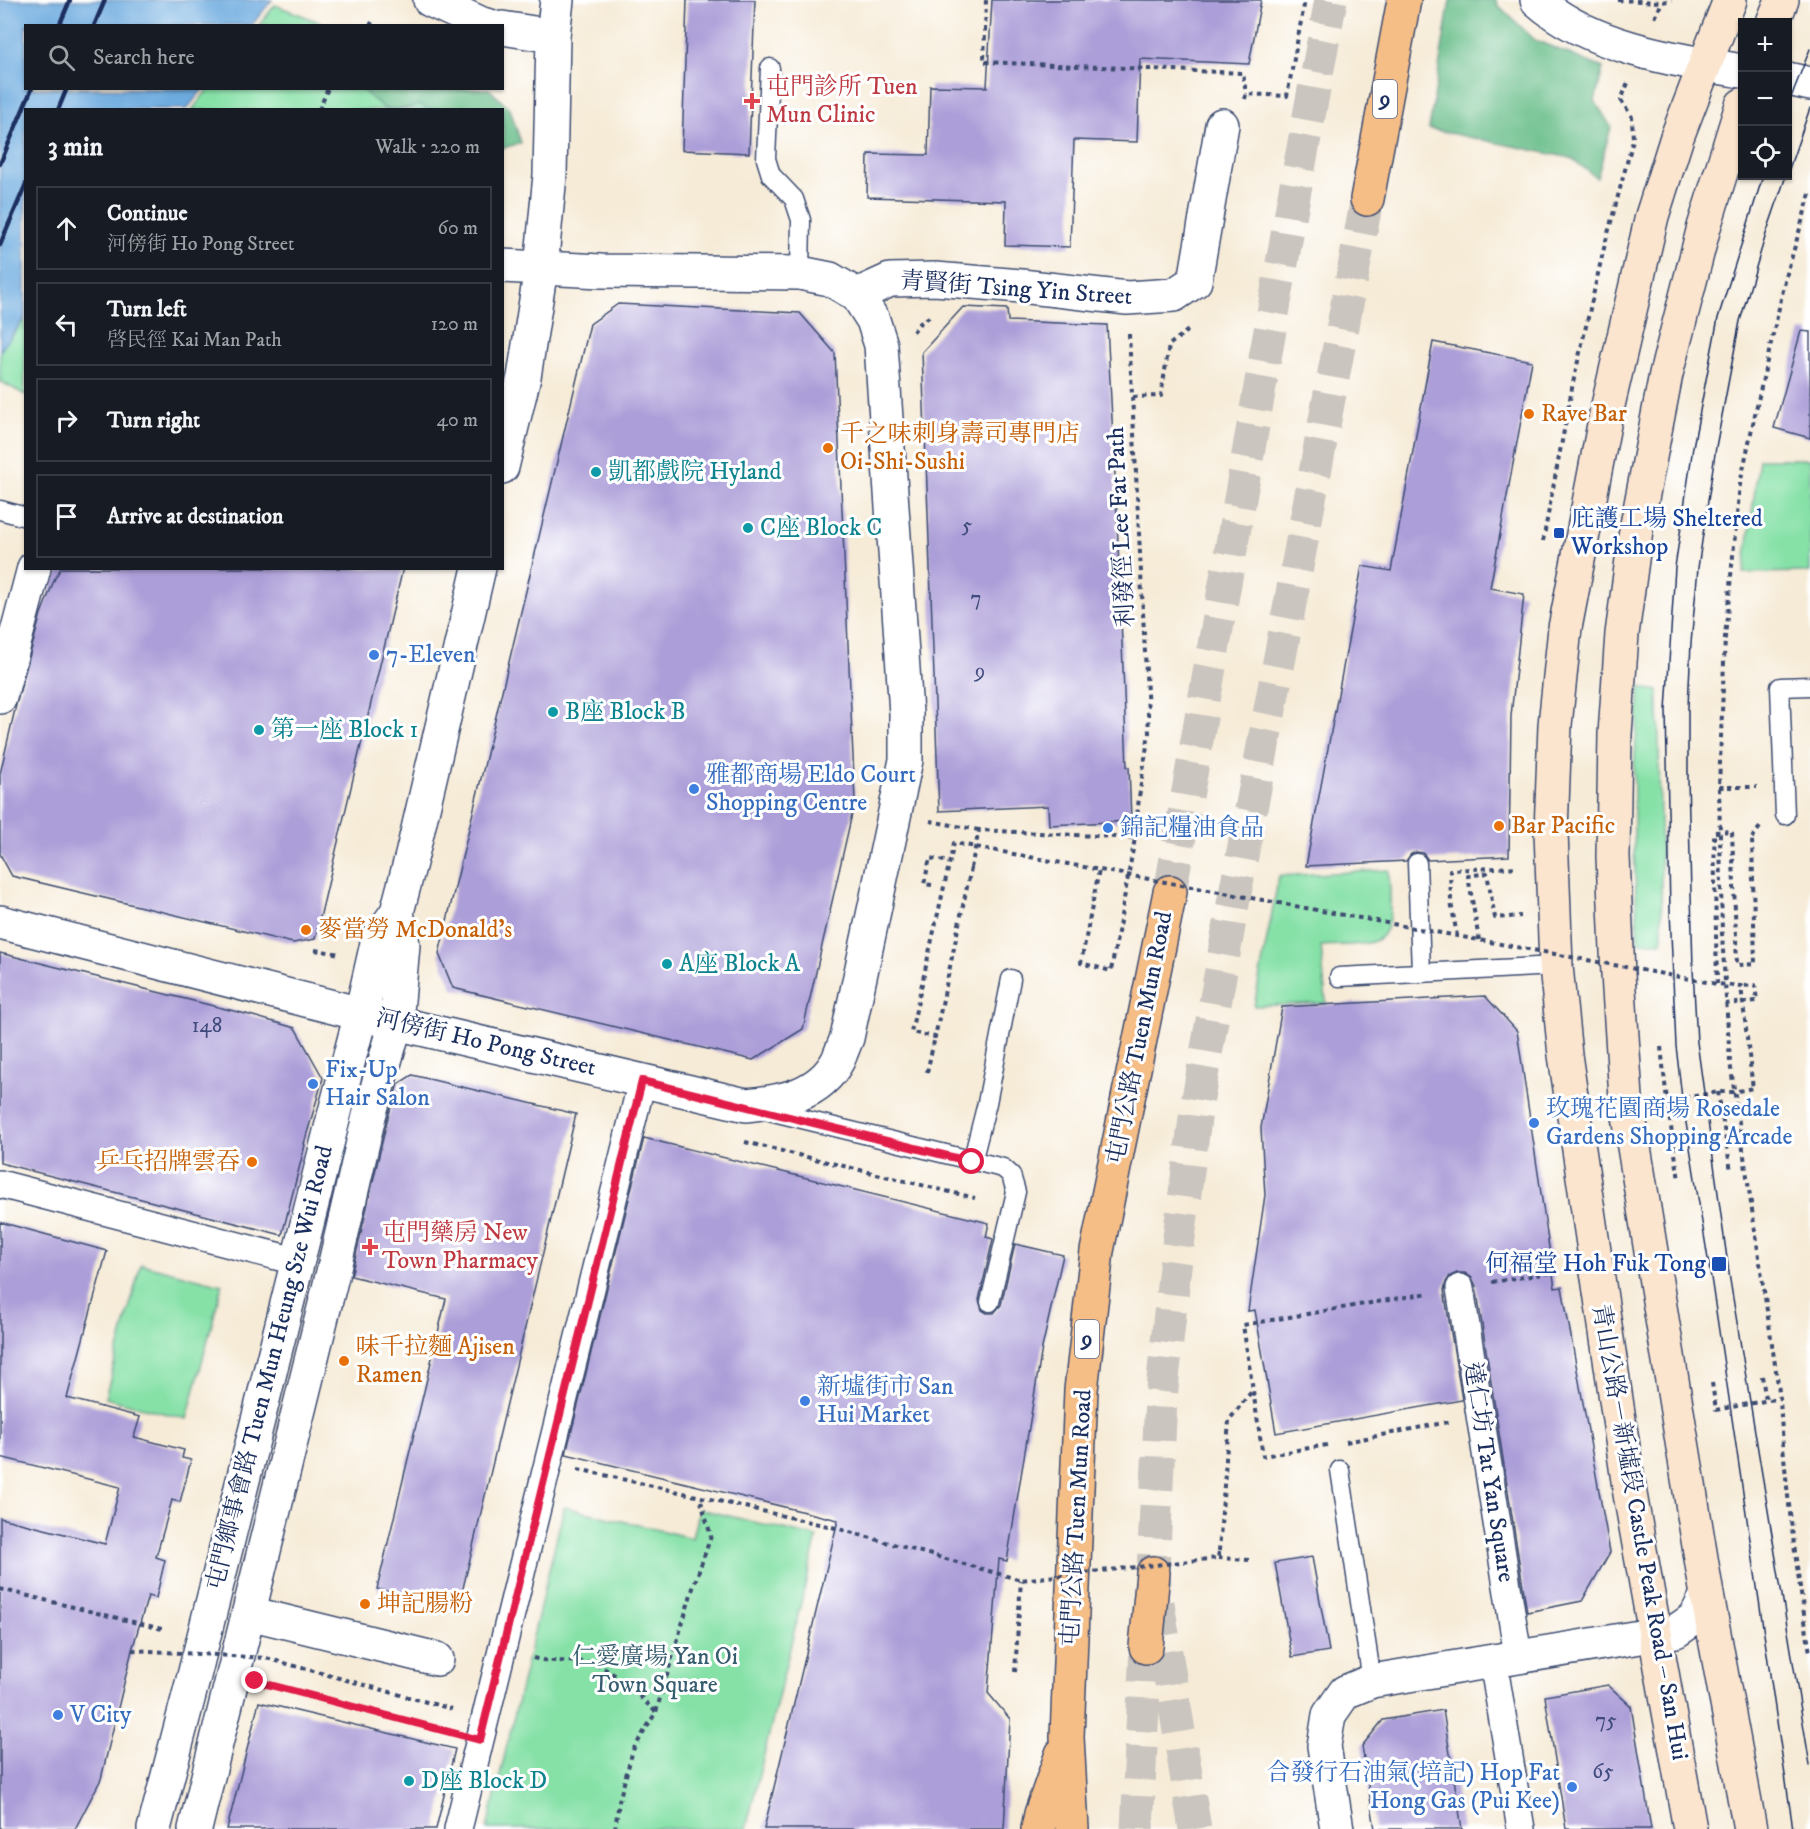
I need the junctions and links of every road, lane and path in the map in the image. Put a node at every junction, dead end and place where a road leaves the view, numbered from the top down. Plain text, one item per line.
1 (430, 0) edge
2 (557, 0) edge
3 (986, 0) edge
4 (1404, 0) edge
5 (1537, 0) edge
6 (1618, 0) edge
7 (1672, 0) edge
8 (1730, 0) edge
9 (1782, 0) edge
10 (1775, 18) edge
11 (482, 24) edge
12 (504, 28) edge
13 (553, 36) junction
14 (1704, 65) junction
15 (770, 68) dead end
16 (1738, 70) edge
17 (1792, 80) edge
18 (1810, 84) edge
19 (327, 90) edge
20 (1246, 94) dead end
21 (320, 108) edge
22 (1738, 121) edge
23 (1222, 125) dead end
24 (1810, 194) edge
25 (1367, 199) tunnel mouth
26 (504, 266) edge
27 (541, 268) junction
28 (800, 273) junction
29 (857, 295) junction
30 (938, 310) dead end
31 (1129, 331) dead end
32 (910, 336) dead end
33 (504, 459) edge
34 (0, 510) edge
35 (24, 516) edge
36 (33, 570) edge
37 (479, 570) edge
38 (1810, 686) edge
39 (0, 697) edge
40 (929, 811) dead end
41 (1785, 815) dead end
42 (979, 830) junction
43 (1135, 838) junction
44 (1752, 838) dead end
45 (950, 862) junction
46 (1417, 862) dead end
47 (1099, 870) junction
48 (932, 885) dead end
49 (1170, 892) tunnel mouth
50 (1451, 902) dead end
51 (397, 912) junction
52 (1495, 918) dead end
53 (0, 922) edge
54 (1457, 936) junction
55 (1479, 940) junction
56 (1556, 966) junction
57 (1654, 967) dead end
58 (1421, 972) junction
59 (1339, 977) dead end
60 (1011, 978) dead end
61 (1655, 978) dead end
62 (1717, 984) junction
63 (1742, 986) junction
64 (1725, 1005) junction
65 (361, 1014) junction
66 (396, 1023) junction
67 (935, 1037) junction
68 (1661, 1046) dead end
69 (927, 1072) dead end
70 (642, 1081) junction
71 (1718, 1092) junction
72 (1733, 1092) junction
73 (1667, 1101) junction
74 (746, 1105) junction
75 (972, 1162) junction
76 (1731, 1171) dead end
77 (1678, 1180) dead end
78 (0, 1184) edge
79 (284, 1258) dead end
80 (1570, 1269) dead end
81 (1460, 1288) junction
82 (990, 1302) dead end
83 (1762, 1376) dead end
84 (1712, 1383) dead end
85 (1252, 1390) junction
86 (1780, 1398) junction
87 (1766, 1401) junction
88 (1481, 1416) junction
89 (548, 1462) junction
90 (1340, 1470) dead end
91 (700, 1498) junction
92 (1218, 1558) junction
93 (1249, 1560) dead end
94 (1153, 1573) dead end
95 (1021, 1580) junction
96 (0, 1589) edge
97 (1707, 1595) junction
98 (249, 1613) junction
99 (166, 1630) dead end
100 (1655, 1635) junction
101 (1146, 1647) tunnel mouth
102 (132, 1650) dead end
103 (502, 1650) junction
104 (1810, 1653) edge
105 (437, 1659) dead end
106 (1506, 1659) junction
107 (1015, 1672) dead end
108 (1372, 1681) junction
109 (266, 1684) dead end
110 (452, 1709) dead end
111 (656, 1712) junction
112 (1067, 1737) junction
113 (480, 1740) junction
114 (154, 1829) edge
115 (195, 1829) edge
116 (458, 1829) edge
117 (615, 1829) edge
118 (1038, 1829) edge
119 (1072, 1829) edge
120 (1337, 1829) edge
121 (1521, 1829) edge
122 (1690, 1829) edge
123 (1750, 1829) edge

1 - 11 street
2 - 13 street
3 - 20 path
4 - 25 highway, 9
5 - 14 street
6 - 7 path
8 - 14 main road, 青山公路－新墟段 Castle Peak Road – San Hui
9 - 10 main road
12 - 13 street
13 - 27 street
14 - 16 street
14 - 56 main road, 青山公路－新墟段 Castle Peak Road – San Hui
15 - 28 lane
17 - 18 street
19 - 21 path
22 - 97 main road
23 - 29 street, 青賢街 Tsing Yin Street
24 - 64 path
26 - 27 street
27 - 28 street
27 - 33 street
28 - 29 street
29 - 74 street
30 - 32 path
31 - 43 path, 利發徑 Lee Fat Path
34 - 35 lane
36 - 39 street
37 - 51 street, 屯門鄉事會路 Tuen Mun Heung Sze Wui Road
38 - 41 lane
40 - 42 path
42 - 43 path
42 - 67 path, bridge
43 - 47 path, 利發徑 Lee Fat Path
44 - 62 path, bridge
45 - 47 path, bridge
45 - 48 path
45 - 67 path, bridge
46 - 58 lane
47 - 54 path, bridge
49 - 112 highway, 屯門公路 Tuen Mun Road / 9
50 - 54 path
51 - 65 street, 屯門鄉事會路 Tuen Mun Heung Sze Wui Road
51 - 66 street, 屯門鄉事會路 Tuen Mun Heung Sze Wui Road
52 - 55 path
53 - 65 street, 河傍街 Ho Pong Street
54 - 55 path, bridge
55 - 62 path, bridge
56 - 58 lane
56 - 100 main road, 青山公路－新墟段 Castle Peak Road – San Hui
57 - 61 path
58 - 59 lane
60 - 75 lane
62 - 63 path, bridge
63 - 64 path
63 - 72 path, bridge
64 - 72 path
65 - 66 street, 河傍街 Ho Pong Street
65 - 114 street, 屯門鄉事會路 Tuen Mun Heung Sze Wui Road
66 - 70 street, 河傍街 Ho Pong Street
66 - 98 street, 屯門鄉事會路 Tuen Mun Heung Sze Wui Road
67 - 69 path
68 - 73 path
70 - 74 street, 河傍街 Ho Pong Street
70 - 89 street
71 - 72 path
71 - 73 path
71 - 76 path
72 - 86 path
73 - 77 path
74 - 75 lane, 河傍街 Ho Pong Street
75 - 82 lane, 河傍街 Ho Pong Street
78 - 79 street
80 - 81 path
81 - 85 path
81 - 88 street, 達仁坊 Tat Yan Square
83 - 87 path
84 - 87 path
85 - 88 path
85 - 92 path
86 - 87 path
86 - 104 path
88 - 106 street, 達仁坊 Tat Yan Square
89 - 91 path
89 - 103 street
90 - 108 lane
91 - 95 path, bridge
91 - 111 path
92 - 93 path
92 - 95 path, bridge
94 - 101 highway
95 - 107 path
96 - 99 path
97 - 100 street
97 - 123 main road
98 - 105 street
98 - 115 street, 屯門鄉事會路 Tuen Mun Heung Sze Wui Road
100 - 106 street
100 - 122 main road, 青山公路－新墟段 Castle Peak Road – San Hui
102 - 110 path, bridge
103 - 111 path
103 - 113 street
106 - 108 street
106 - 121 street, 達仁坊 Tat Yan Square
108 - 120 street
109 - 113 path
111 - 117 path
112 - 118 highway
112 - 119 highway, 屯門公路 Tuen Mun Road / 9
113 - 116 street

